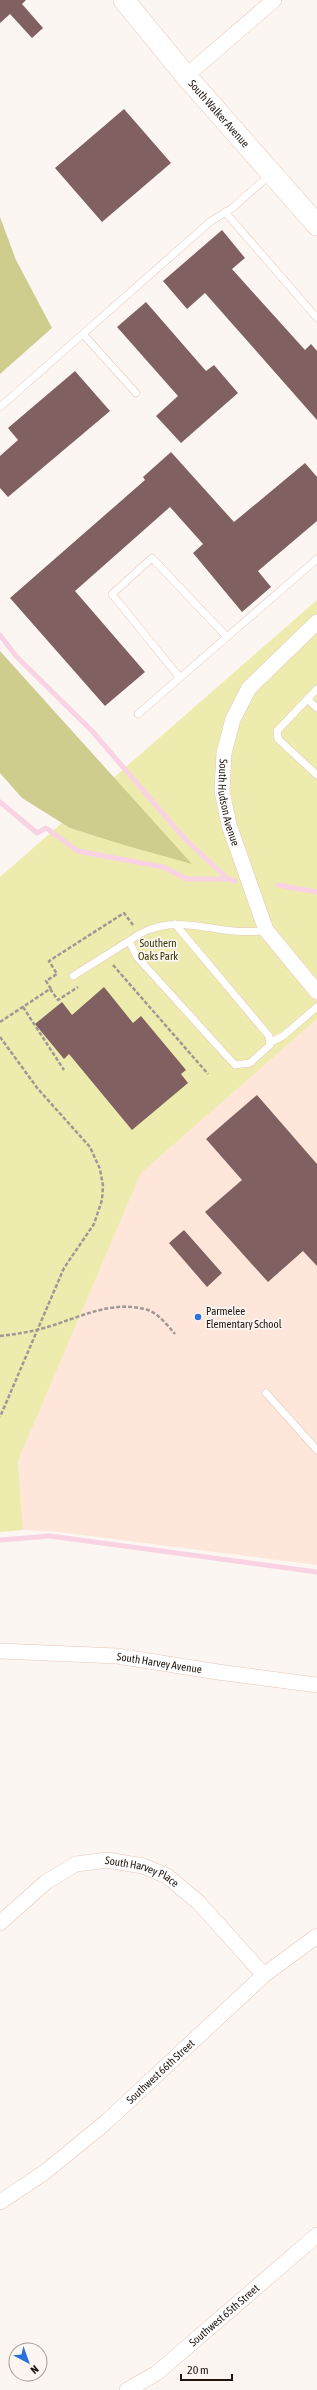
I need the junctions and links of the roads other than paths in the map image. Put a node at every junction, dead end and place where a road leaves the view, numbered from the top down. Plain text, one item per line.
1 (124, 0) edge
2 (274, 0) edge
3 (186, 76) junction
4 (272, 173) junction
5 (225, 212) junction
6 (317, 225) edge
7 (317, 318) edge
8 (83, 334) junction
9 (136, 393) dead end
10 (0, 407) edge
11 (317, 559) edge
12 (316, 626) edge
13 (227, 637) junction
14 (180, 678) junction
15 (317, 689) edge
16 (307, 699) junction
17 (317, 708) edge
18 (138, 714) dead end
19 (317, 775) edge
20 (175, 924) junction
21 (266, 930) junction
22 (129, 941) junction
23 (73, 976) dead end
24 (317, 992) edge
25 (317, 1007) edge
26 (271, 1042) junction
27 (266, 1394) dead end
28 (317, 1450) edge
29 (0, 1651) edge
30 (317, 1685) edge
31 (0, 1923) edge
32 (317, 1936) edge
33 (264, 1975) junction
34 (0, 2202) edge
35 (317, 2235) edge
36 (127, 2390) edge

1 - 3 main road, South Walker Avenue
2 - 3 street
3 - 4 main road, South Walker Avenue
4 - 5 lane
4 - 6 main road, South Walker Avenue
5 - 7 lane
5 - 8 lane
8 - 9 lane
8 - 10 lane
11 - 13 lane
12 - 21 street, South Hudson Avenue
13 - 14 lane
13 - 14 lane
14 - 18 lane
15 - 16 lane
16 - 17 lane
16 - 19 lane
20 - 21 lane
20 - 22 lane
20 - 26 lane
21 - 24 street, South Hudson Avenue
22 - 23 lane
22 - 26 lane
25 - 26 lane
27 - 28 lane
29 - 30 street, South Harvey Avenue
31 - 33 street, South Harvey Place
32 - 33 street, Southwest 66th Street
33 - 34 street, Southwest 66th Street
35 - 36 street, Southwest 65th Street

